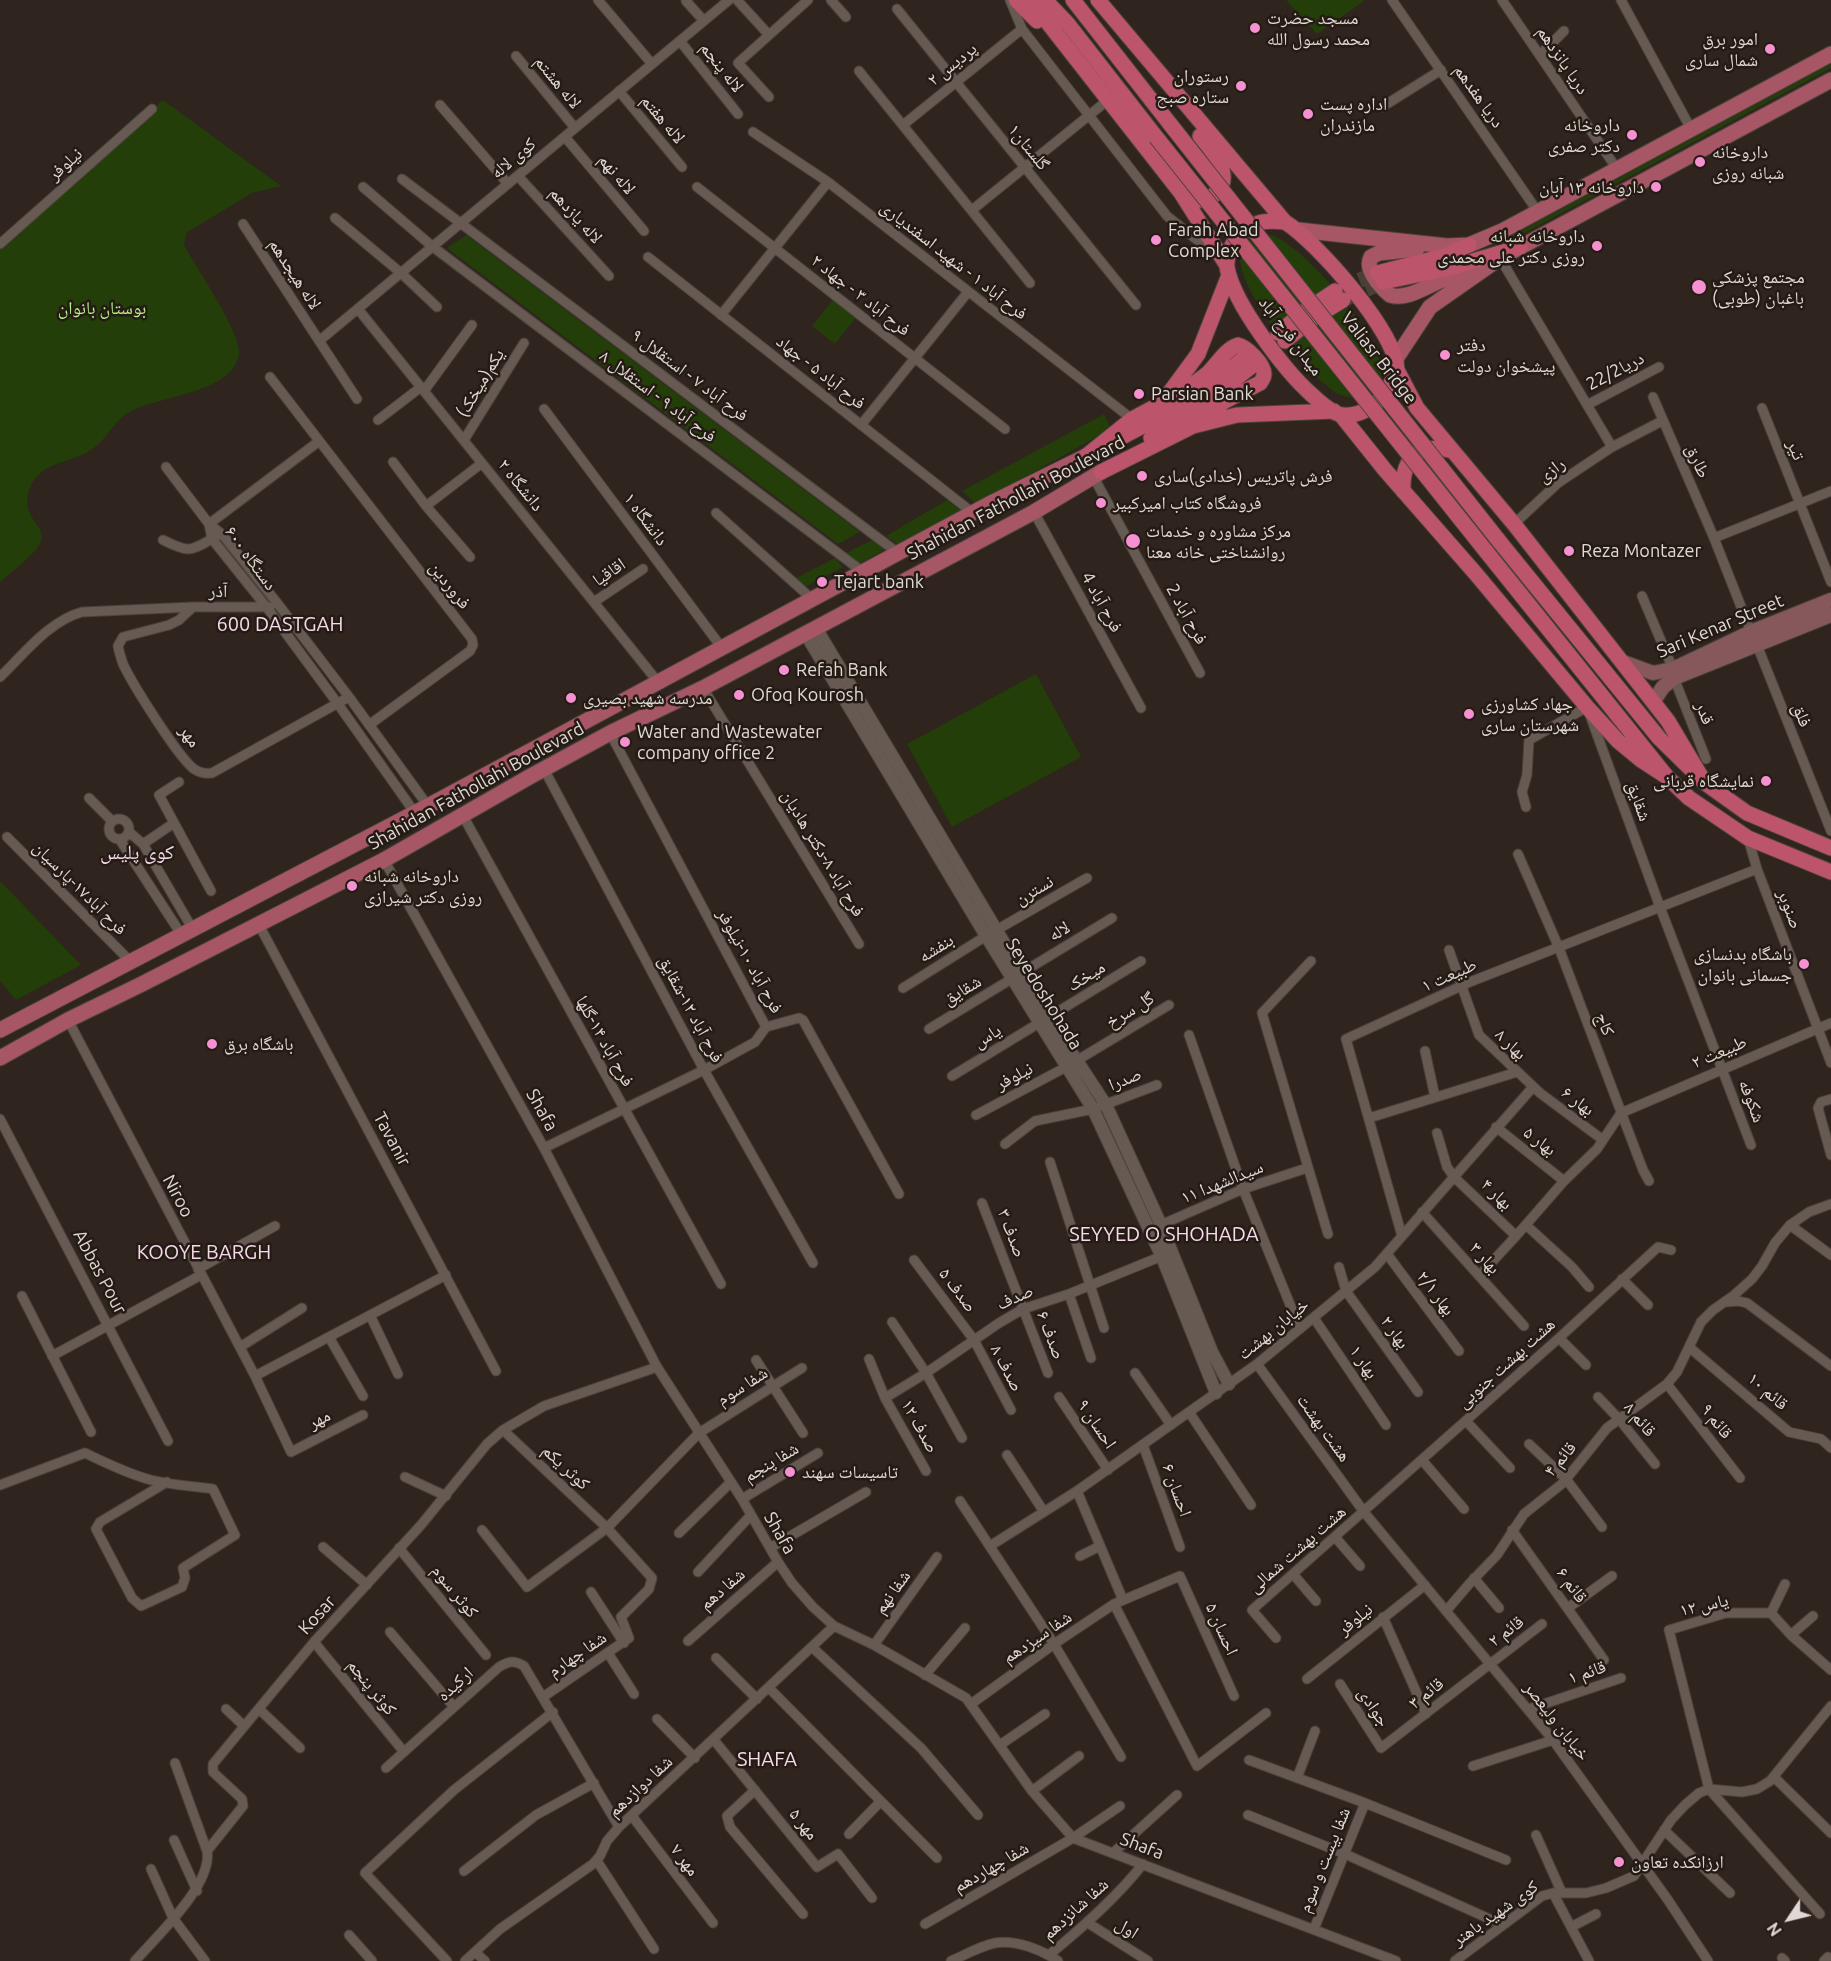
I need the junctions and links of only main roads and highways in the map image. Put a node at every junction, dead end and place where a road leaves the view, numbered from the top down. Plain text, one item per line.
1 (1016, 0) edge
2 (1030, 0) edge
3 (1045, 0) edge
4 (1052, 0) edge
5 (1073, 0) edge
6 (1098, 0) edge
7 (1068, 24) junction
8 (1120, 28) junction
9 (1062, 42) junction
10 (1831, 54) edge
11 (1831, 80) edge
12 (1181, 193) junction
13 (1292, 226) junction
14 (1469, 245) junction
15 (1447, 246) junction
16 (1520, 247) junction
17 (1228, 270) junction
18 (1477, 274) junction
19 (1339, 296) tunnel mouth
20 (1281, 337) dead end
21 (1396, 365) junction
22 (1162, 403) junction
23 (1337, 413) junction
24 (1193, 426) junction
25 (1453, 451) junction
26 (1086, 456) junction
27 (1097, 474) junction
28 (1403, 491) junction
29 (1831, 600) edge
30 (1831, 615) edge
31 (1754, 639) junction
32 (1623, 662) junction
33 (1673, 674) junction
34 (1653, 702) junction
35 (1667, 777) junction
36 (1705, 783) junction
37 (1831, 848) edge
38 (1831, 872) edge
39 (0, 1030) edge
40 (0, 1058) edge

1 - 9 highway
2 - 9 highway
3 - 7 highway
4 - 7 highway
5 - 36 highway, Valiasr Bridge, bridge
6 - 8 highway
7 - 35 highway, Valiasr Bridge, bridge
8 - 12 highway
8 - 13 highway
9 - 12 highway, میدان فرح آباد
10 - 14 main road
11 - 16 main road
12 - 17 highway, میدان فرح آباد
13 - 15 main road
13 - 17 highway
13 - 21 highway
14 - 15 main road
14 - 16 highway
15 - 18 main road
16 - 18 main road
17 - 22 highway, Shahidan Fathollahi Boulevard
17 - 23 highway, میدان فرح آباد
18 - 21 main road
19 - 20 highway
21 - 23 highway
21 - 25 highway
22 - 24 highway
22 - 26 highway, Shahidan Fathollahi Boulevard
23 - 24 highway, Shahidan Fathollahi Boulevard
23 - 28 highway, میدان فرح آباد
24 - 27 highway, Shahidan Fathollahi Boulevard
25 - 28 highway
25 - 32 highway
26 - 27 highway
26 - 39 main road, Shahidan Fathollahi Boulevard
27 - 40 main road, Shahidan Fathollahi Boulevard
28 - 35 highway, میدان فرح آباد
29 - 31 main road, Sari Kenar Street
30 - 31 main road, Sari Kenar Street
31 - 33 main road, Sari Kenar Street
32 - 33 main road, Sari Kenar Street
32 - 34 highway
33 - 34 main road, Sari Kenar Street
34 - 36 highway
35 - 38 highway
36 - 37 highway

